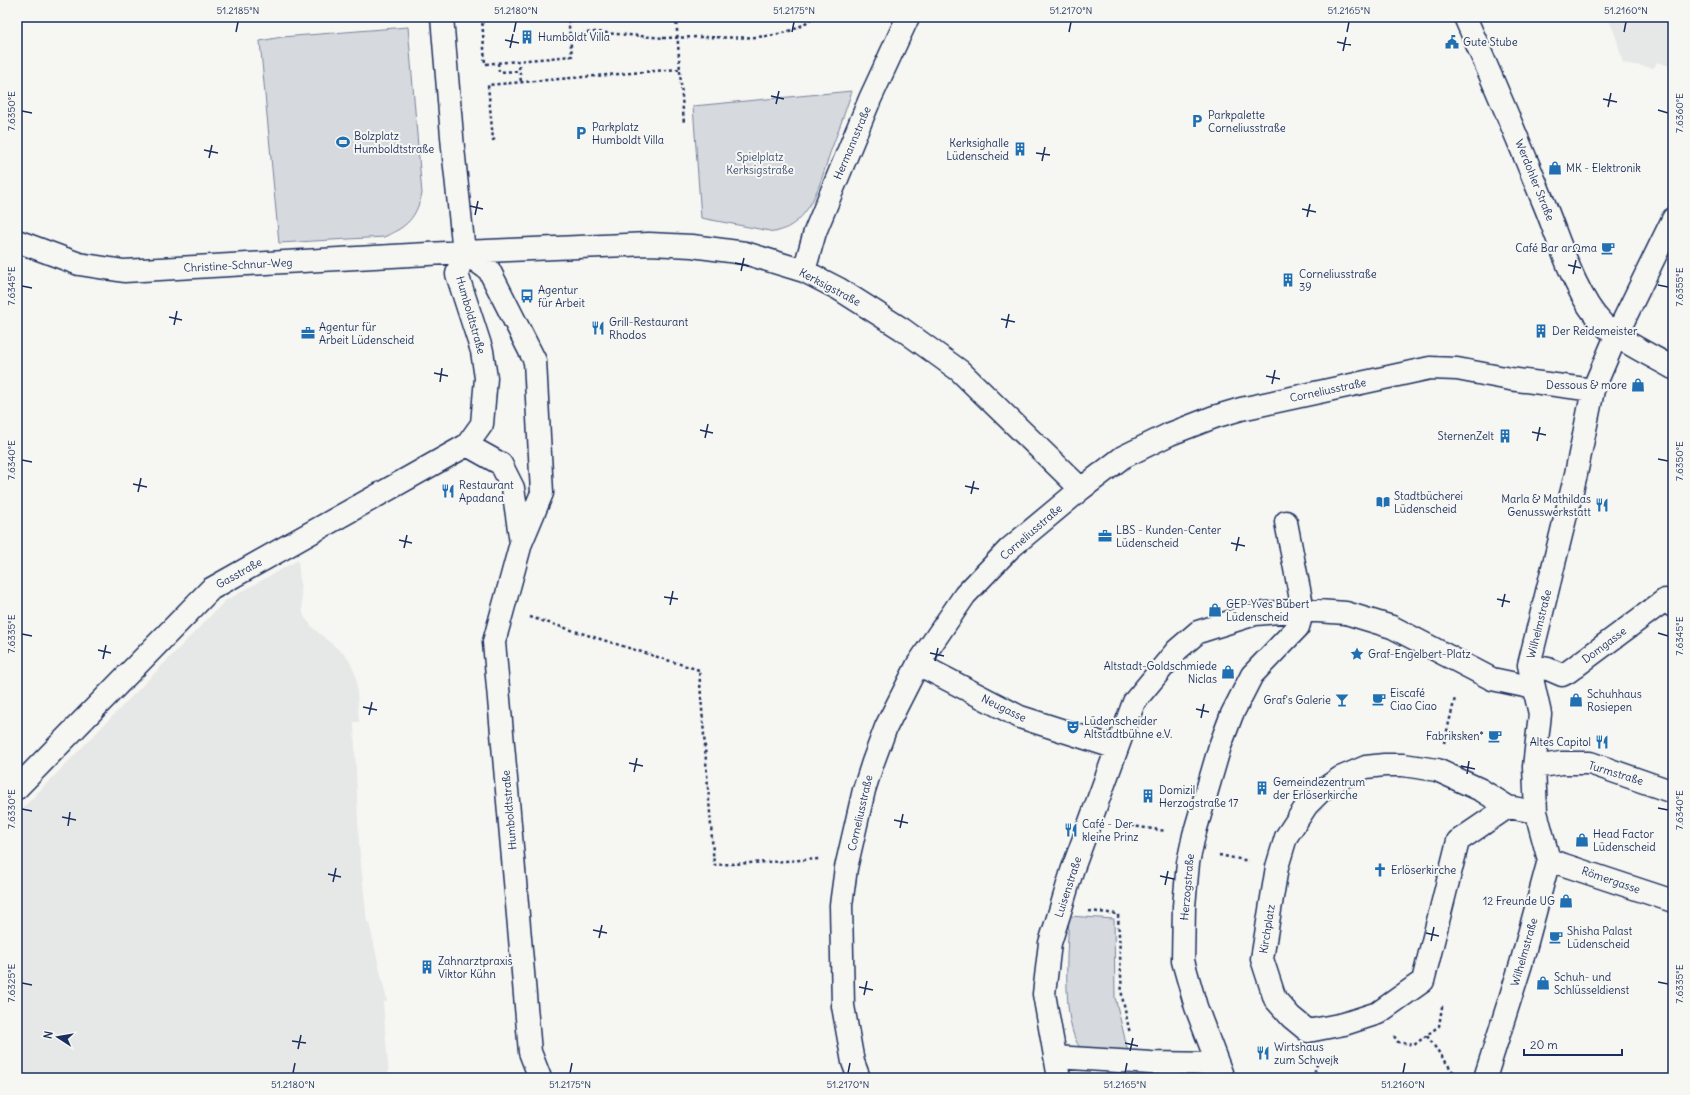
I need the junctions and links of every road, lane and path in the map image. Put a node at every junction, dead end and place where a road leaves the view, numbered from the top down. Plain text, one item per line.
1 (442, 17) edge
2 (482, 17) edge
3 (568, 17) edge
4 (676, 17) edge
5 (813, 17) edge
6 (908, 17) edge
7 (1465, 17) edge
8 (569, 34) junction
9 (678, 38) junction
10 (498, 63) junction
11 (519, 66) dead end
12 (680, 69) junction
13 (520, 71) junction
14 (521, 82) junction
15 (684, 124) dead end
16 (496, 139) dead end
17 (1673, 219) edge
18 (17, 241) edge
19 (464, 252) junction
20 (804, 271) junction
21 (1616, 336) junction
22 (1673, 368) edge
23 (1592, 390) junction
24 (467, 446) junction
25 (1081, 489) junction
26 (1286, 522) dead end
27 (521, 543) junction
28 (1673, 606) edge
29 (502, 609) junction
30 (1303, 610) junction
31 (918, 664) junction
32 (1529, 665) junction
33 (1534, 688) junction
34 (1455, 698) dead end
35 (1117, 748) junction
36 (1534, 767) junction
37 (1437, 770) junction
38 (17, 788) edge
39 (1673, 792) edge
40 (1508, 807) junction
41 (1536, 812) junction
42 (1094, 815) junction
43 (1192, 842) junction
44 (849, 857) junction
45 (1549, 860) junction
46 (1277, 867) junction
47 (1673, 901) edge
48 (1118, 914) dead end
49 (1427, 1036) dead end
50 (1136, 1062) junction
51 (1057, 1068) edge
52 (1220, 1071) edge
53 (540, 1078) edge
54 (859, 1078) edge
55 (1458, 1078) edge
56 (1485, 1078) edge

1 - 19 street, Humboldtstraße
2 - 10 path
3 - 8 path
4 - 9 path
5 - 9 path, bridge
6 - 20 street, Hermannstraße
7 - 21 street, Werdohler Straße
8 - 9 path, bridge
8 - 10 path
9 - 12 path
10 - 13 path
11 - 13 path
12 - 14 path
12 - 15 path
13 - 14 path
14 - 16 path
17 - 21 street, Wilhelmstraße
18 - 19 street, Christine-Schnur-Weg
19 - 20 street, Kerksigstraße
19 - 24 street, Humboldtstraße
19 - 27 street, Humboldtstraße
20 - 25 street, Kerksigstraße
21 - 22 street, Werdohler Straße
21 - 23 street, Wilhelmstraße
23 - 25 street, Corneliusstraße
23 - 32 street, Wilhelmstraße
24 - 27 street, Humboldtstraße
24 - 38 street, Gasstraße
25 - 31 street, Corneliusstraße
26 - 30 street
27 - 29 street, Humboldtstraße
28 - 32 street, Domgasse
29 - 44 path
29 - 53 street, Humboldtstraße
30 - 33 street
30 - 35 street, Luisenstraße
30 - 43 street, Herzogstraße
31 - 35 street, Neugasse
31 - 44 street, Corneliusstraße
32 - 33 street, Wilhelmstraße
33 - 36 street, Wilhelmstraße
34 - 37 path
35 - 42 street, Luisenstraße
36 - 39 street, Turmstraße
36 - 41 street, Wilhelmstraße
37 - 40 street, Kirchplatz
37 - 46 street, Kirchplatz
40 - 41 street, Kirchplatz
40 - 46 street, Kirchplatz
41 - 45 street, Wilhelmstraße
42 - 43 path
42 - 51 street, Luisenstraße
43 - 46 path
43 - 52 street, Herzogstraße
44 - 54 street, Corneliusstraße
45 - 47 street, Römergasse
45 - 56 street, Wilhelmstraße
48 - 50 path
49 - 55 path
50 - 51 street
50 - 52 street

